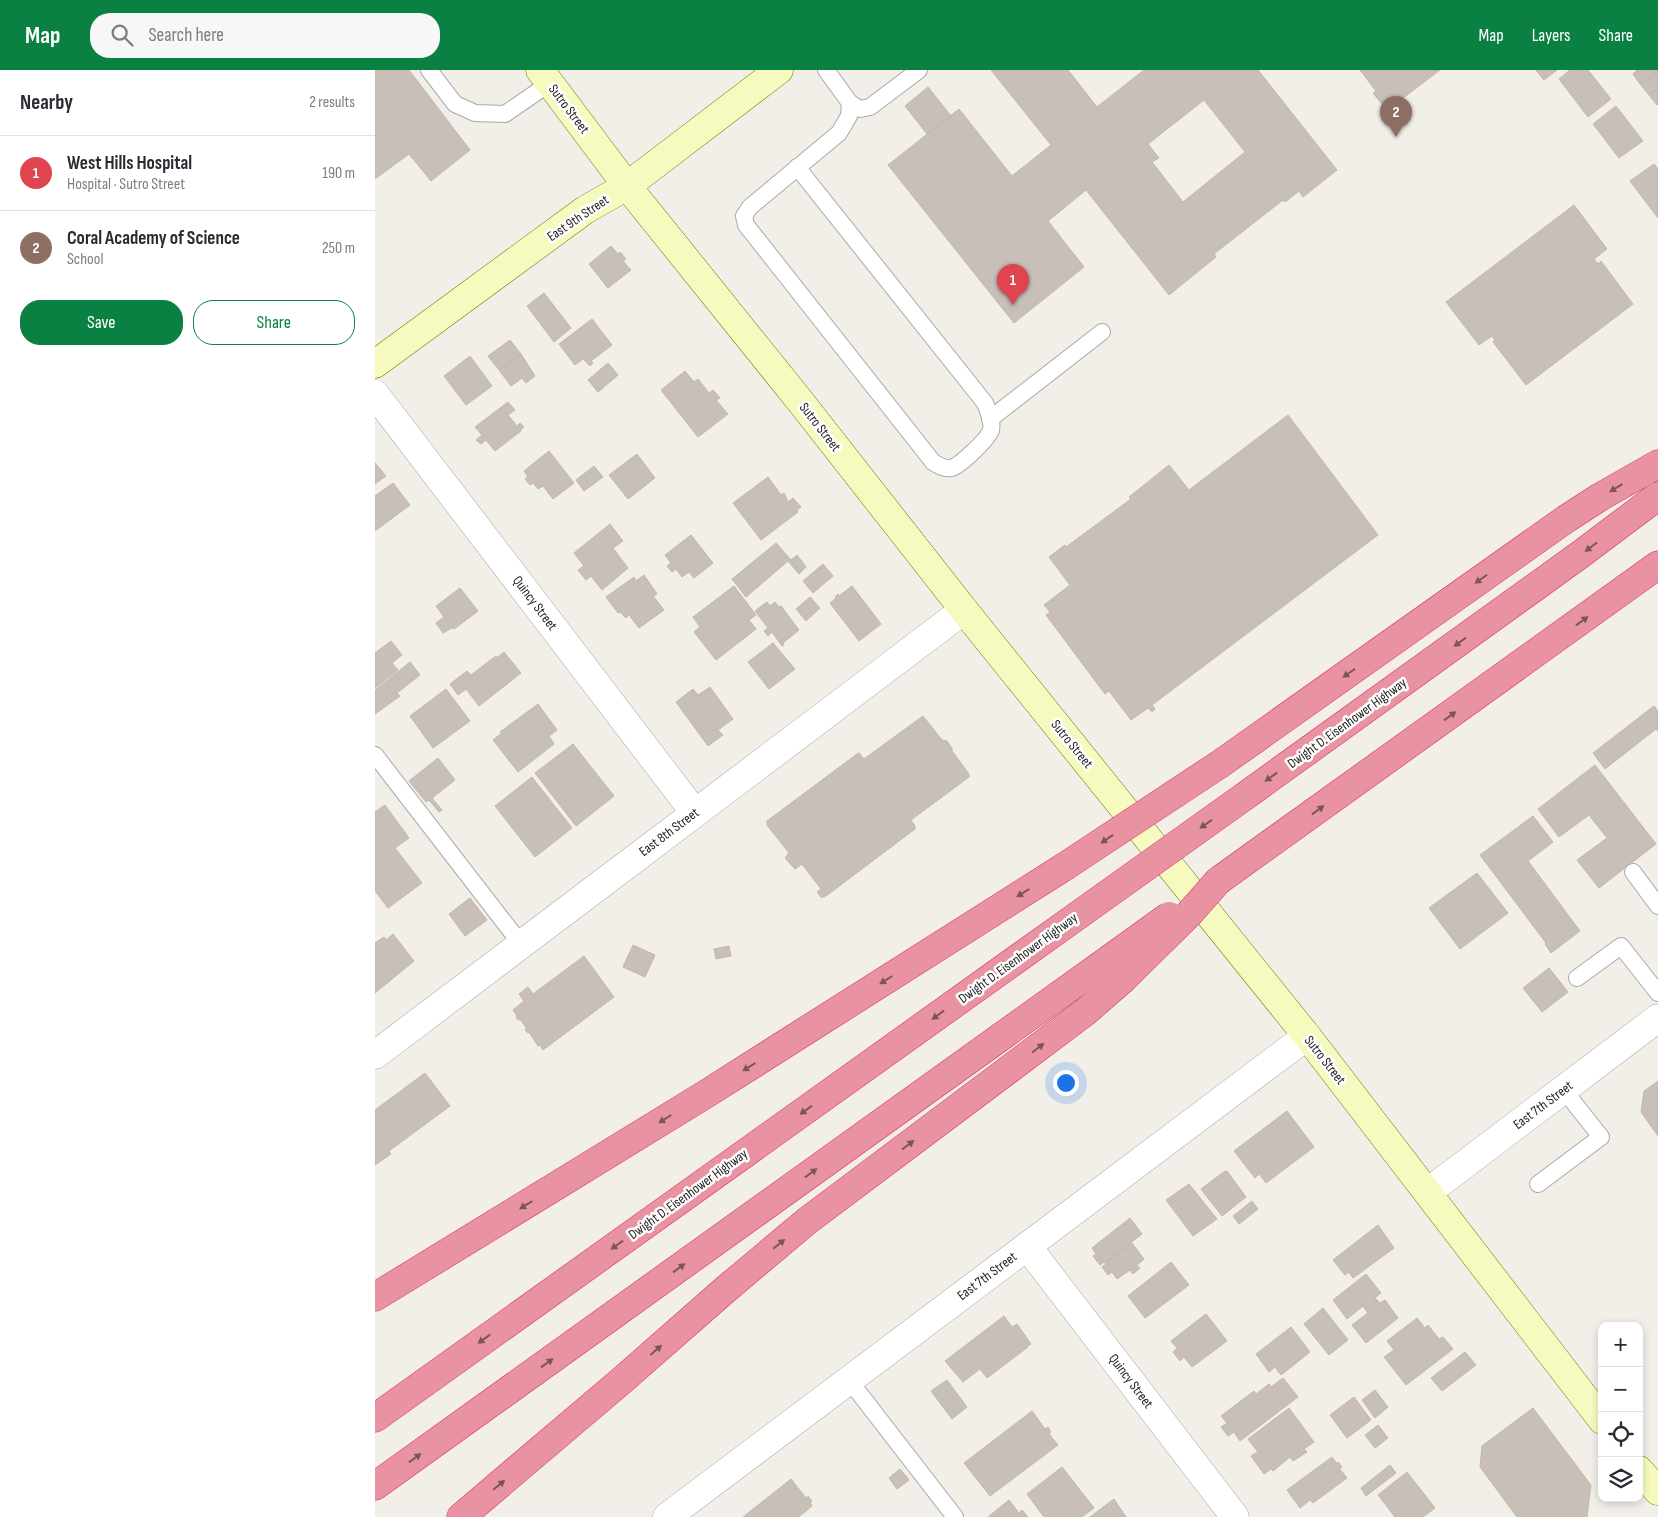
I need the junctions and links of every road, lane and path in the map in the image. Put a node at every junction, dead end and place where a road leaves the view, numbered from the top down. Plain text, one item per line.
1 (429, 70) edge
2 (779, 70) edge
3 (826, 70) edge
4 (919, 70) edge
5 (545, 77) edge
6 (850, 103) junction
7 (797, 168) junction
8 (627, 186) junction
9 (1102, 332) dead end
10 (375, 364) edge
11 (375, 394) edge
12 (990, 419) junction
13 (1658, 464) edge
14 (1658, 496) edge
15 (1658, 565) edge
16 (964, 610) junction
17 (375, 755) edge
18 (695, 813) junction
19 (1633, 872) dead end
20 (1658, 906) edge
21 (521, 944) junction
22 (1115, 970) junction
23 (1577, 978) dead end
24 (1658, 993) edge
25 (1658, 1018) edge
26 (1307, 1036) junction
27 (375, 1055) edge
28 (1563, 1089) junction
29 (1538, 1184) dead end
30 (1427, 1192) junction
31 (1027, 1246) junction
32 (375, 1297) edge
33 (849, 1380) junction
34 (1598, 1415) edge
35 (375, 1418) edge
36 (1643, 1474) edge
37 (375, 1486) edge
38 (1658, 1491) edge
39 (671, 1516) edge
40 (461, 1517) edge
41 (955, 1517) edge
42 (1235, 1517) edge

1 - 5 lane
2 - 8 street, East 9th Street
3 - 6 lane
4 - 6 lane
5 - 8 street, Sutro Street
6 - 7 lane
7 - 12 lane
7 - 12 lane
8 - 10 street, East 9th Street
8 - 16 street, Sutro Street
9 - 12 lane
11 - 18 street, Quincy Street
13 -> 32 highway, bridge
14 -> 35 highway, Dwight D. Eisenhower Highway, bridge
22 -> 15 highway, bridge
16 - 18 street, East 8th Street
16 - 26 street, Sutro Street
17 - 21 lane
18 - 21 street, East 8th Street
19 - 20 lane
21 - 27 street, East 8th Street
37 -> 22 highway
40 -> 22 highway
23 - 24 lane
25 - 28 street, East 7th Street
26 - 30 street, Sutro Street
26 - 31 street, East 7th Street
28 - 29 lane
28 - 30 street, East 7th Street
30 - 34 street, Sutro Street
31 - 33 street, East 7th Street
31 - 42 street, Quincy Street
33 - 39 street, East 7th Street
33 - 41 lane
36 - 38 street

